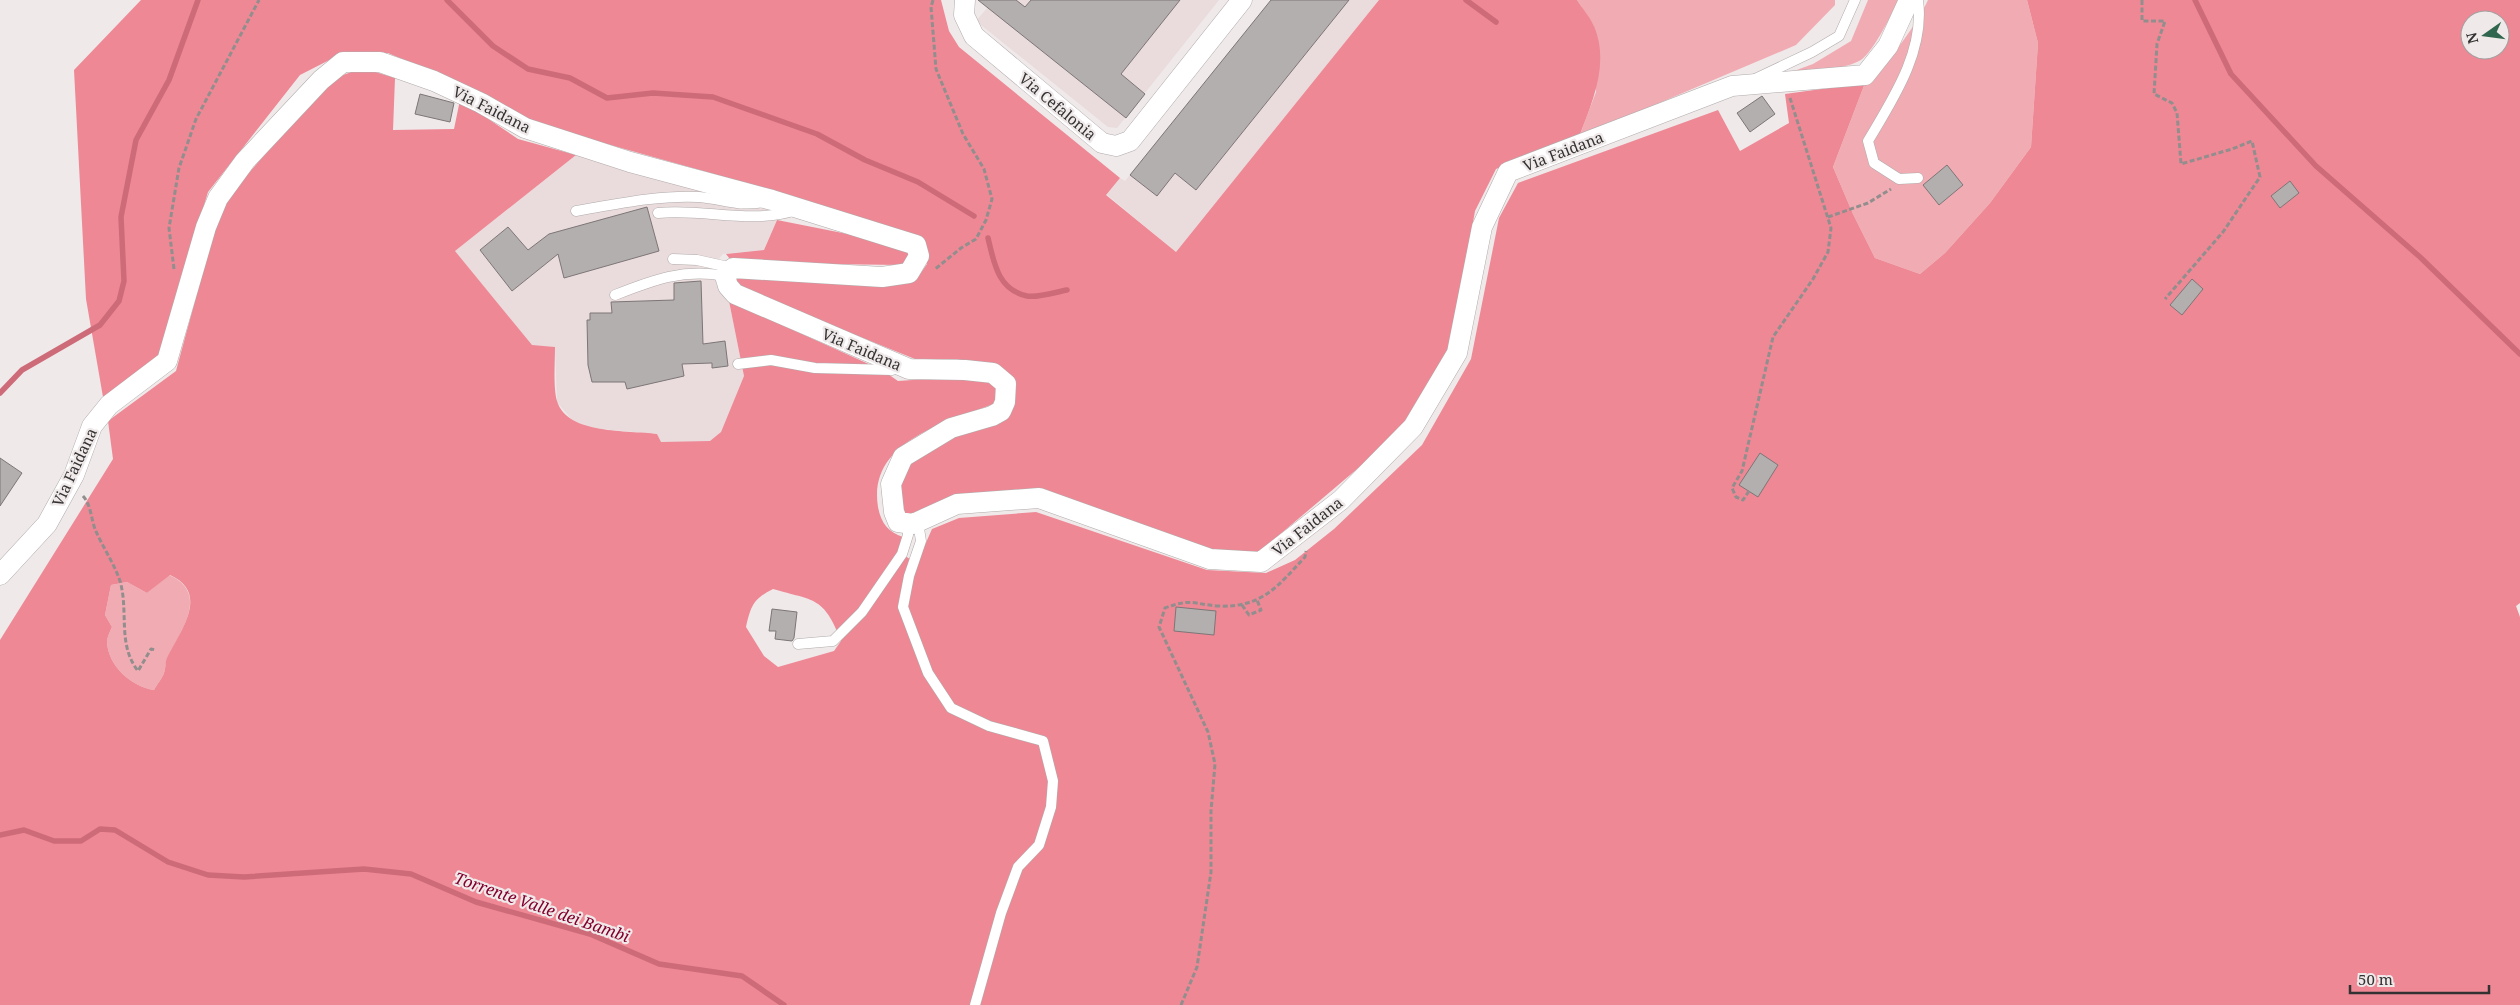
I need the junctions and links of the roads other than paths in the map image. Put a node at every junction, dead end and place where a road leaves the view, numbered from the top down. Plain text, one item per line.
1 (965, 0) edge
2 (1242, 0) edge
3 (1855, 0) edge
4 (1909, 0) edge
5 (1918, 0) edge
6 (1744, 86) junction
7 (1918, 178) dead end
8 (772, 200) junction
9 (799, 208) junction
10 (576, 211) dead end
11 (658, 213) dead end
12 (673, 260) dead end
13 (729, 272) junction
14 (615, 295) dead end
15 (738, 364) dead end
16 (902, 366) junction
17 (913, 523) junction
18 (0, 575) edge
19 (798, 644) dead end
20 (975, 1005) edge

1 - 2 street, Via Cefalonia
3 - 6 lane
4 - 6 street, Via Faidana
5 - 7 lane
6 - 17 street, Via Faidana
8 - 9 street, Via Faidana
8 - 10 lane
8 - 18 street, Via Faidana
9 - 11 lane
9 - 13 street, Via Faidana
12 - 13 lane
13 - 14 lane
13 - 16 street, Via Faidana
15 - 16 lane
16 - 17 street, Via Faidana
17 - 19 lane
17 - 20 lane

